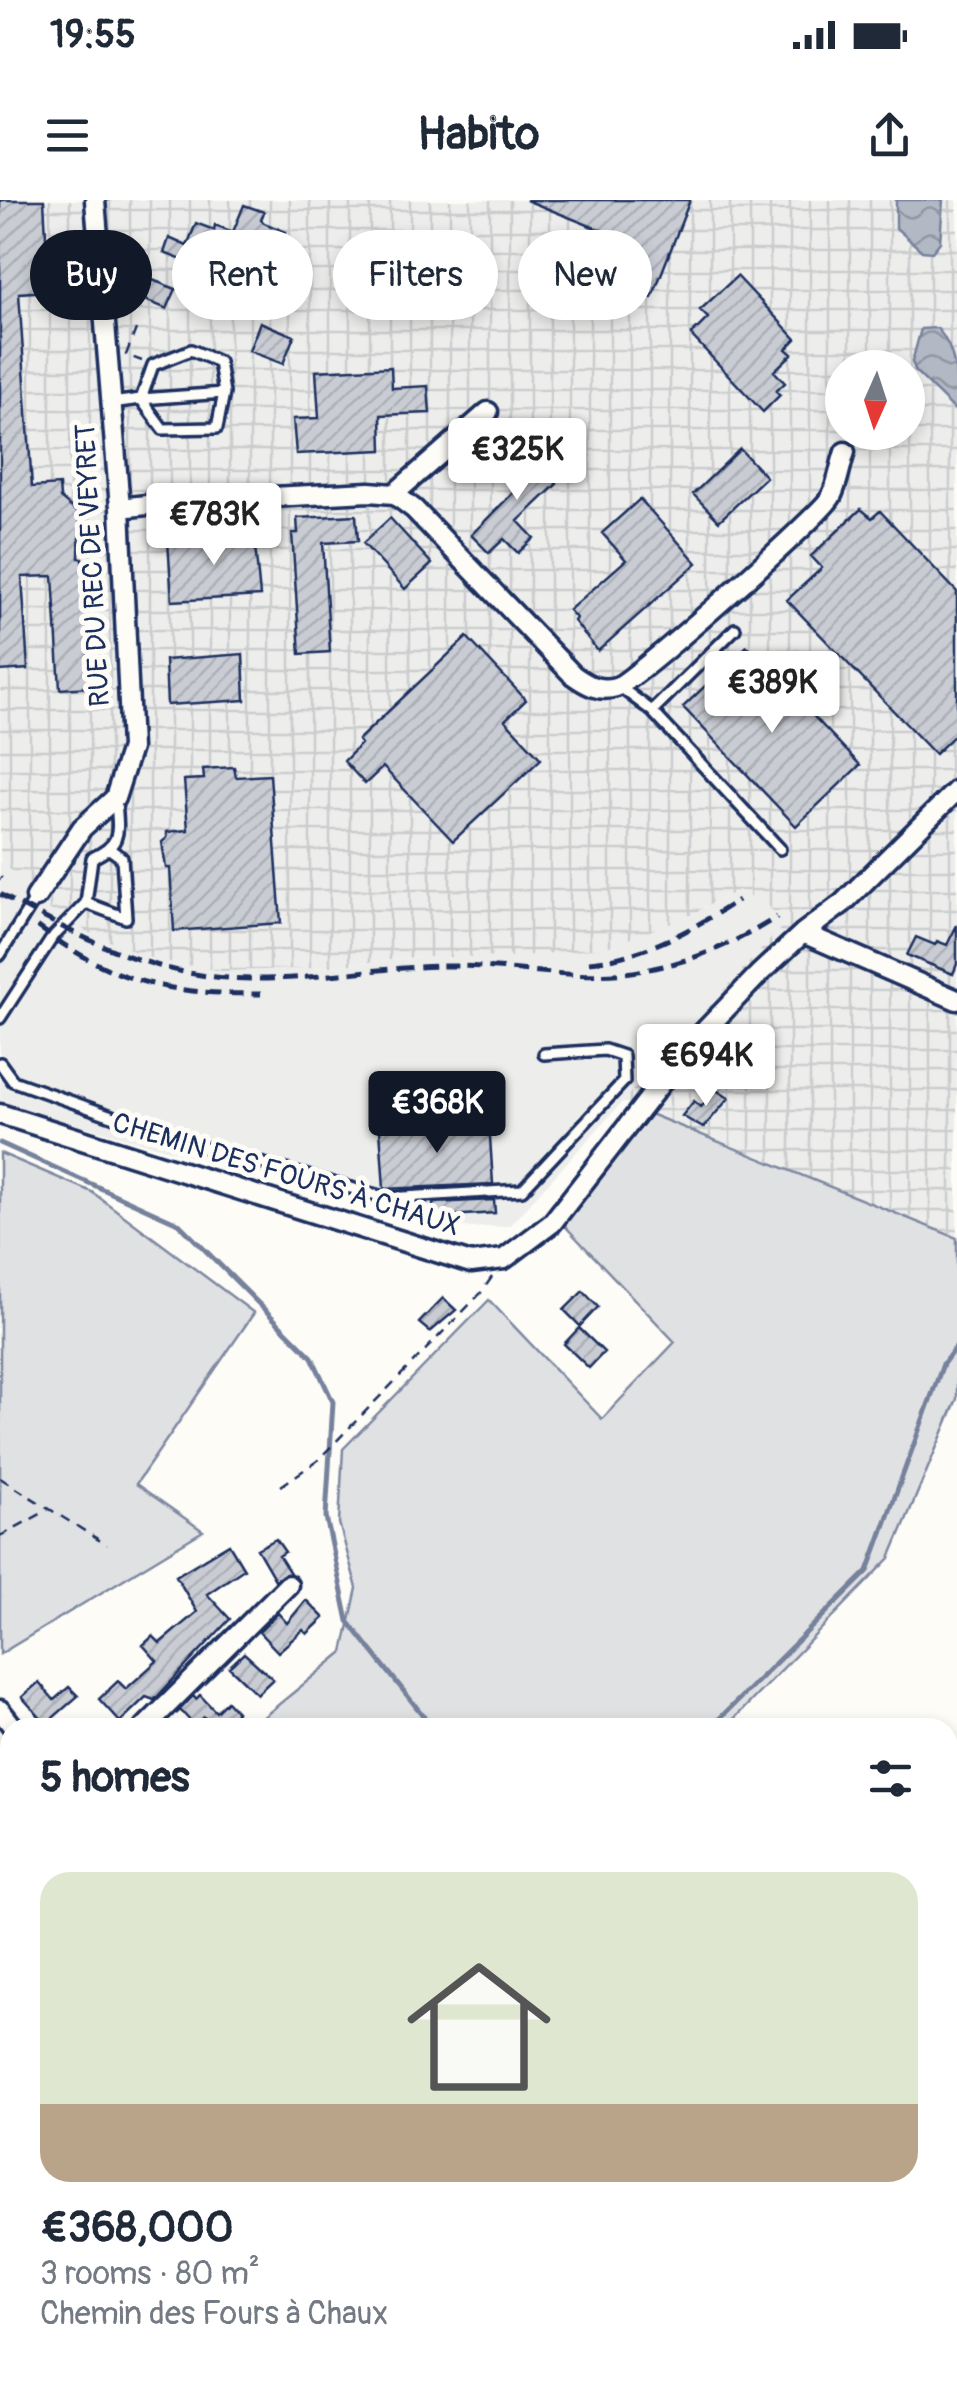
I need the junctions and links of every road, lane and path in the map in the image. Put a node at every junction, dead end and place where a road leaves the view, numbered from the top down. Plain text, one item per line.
1 (95, 200) edge
2 (136, 329) dead end
3 (153, 365) junction
4 (224, 393) junction
5 (142, 399) junction
6 (111, 403) junction
7 (488, 412) dead end
8 (845, 452) dead end
9 (394, 494) junction
10 (120, 508) junction
11 (735, 630) dead end
12 (620, 687) junction
13 (652, 711) junction
14 (957, 790) edge
15 (115, 798) junction
16 (780, 849) dead end
17 (110, 850) junction
18 (36, 898) joint
19 (86, 903) junction
20 (803, 933) junction
21 (0, 955) edge
22 (957, 1000) edge
23 (0, 1018) edge
24 (544, 1054) dead end
25 (0, 1063) edge
26 (0, 1114) edge
27 (504, 1259) junction
28 (0, 1478) edge
29 (281, 1486) dead end
30 (49, 1509) junction
31 (0, 1536) edge
32 (107, 1545) dead end
33 (288, 1585) dead end
34 (154, 1718) edge

1 - 6 street, RUE DU REC DE VEYRET
2 - 3 path
3 - 4 lane
3 - 5 lane
4 - 5 lane
4 - 5 lane
5 - 6 lane
6 - 10 street, RUE DU REC DE VEYRET
7 - 9 street
8 - 12 street
9 - 10 street
9 - 12 street
10 - 15 street, RUE DU REC DE VEYRET
11 - 13 lane
12 - 13 lane
13 - 16 lane
14 - 20 street
15 - 17 lane
15 - 18 street, RUE DU REC DE VEYRET
17 - 19 lane
17 - 19 lane
18 - 21 lane
19 - 23 lane
20 - 22 street
20 - 27 street
24 - 25 lane
26 - 27 street, CHEMIN DES FOURS À CHAUX
27 - 29 path
28 - 30 path
30 - 31 path
30 - 32 path
33 - 34 street

